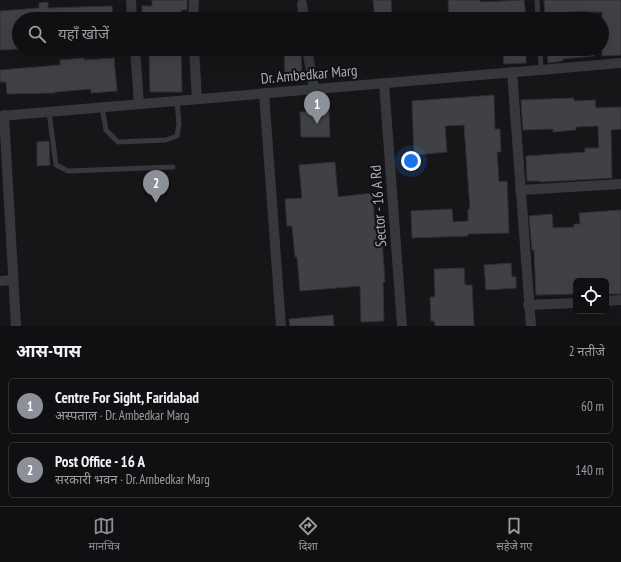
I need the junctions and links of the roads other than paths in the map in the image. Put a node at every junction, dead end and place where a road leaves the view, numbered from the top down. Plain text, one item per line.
1 (131, 0) edge
2 (194, 0) edge
3 (537, 0) edge
4 (302, 4) dead end
5 (132, 12) edge
6 (193, 12) edge
7 (303, 12) edge
8 (538, 12) edge
9 (136, 56) edge
10 (194, 56) edge
11 (308, 56) edge
12 (540, 56) edge
13 (621, 63) edge
14 (541, 70) junction
15 (512, 72) junction
16 (384, 83) junction
17 (314, 89) junction
18 (264, 93) junction
19 (197, 99) junction
20 (177, 101) junction
21 (139, 104) junction
22 (102, 107) junction
23 (49, 112) junction
24 (2, 116) edge
25 (173, 167) dead end
26 (621, 184) edge
27 (520, 190) junction
28 (13, 280) junction
29 (0, 281) edge
30 (621, 300) edge
31 (609, 301) edge
32 (573, 302) edge
33 (528, 305) junction
34 (16, 326) edge
35 (281, 326) edge
36 (402, 326) edge
37 (530, 326) edge

1 - 5 street
2 - 6 street
3 - 8 lane
4 - 7 street
9 - 21 street
10 - 19 street
11 - 17 street
12 - 14 lane
13 - 14 street, Dr. Ambedkar Marg
14 - 15 street, Dr. Ambedkar Marg
15 - 16 street, Dr. Ambedkar Marg
15 - 27 street
16 - 17 street, Dr. Ambedkar Marg
16 - 36 street, Sector - 16 A Rd
17 - 18 street, Dr. Ambedkar Marg
18 - 19 street, Dr. Ambedkar Marg
18 - 35 street
19 - 20 street, Dr. Ambedkar Marg
20 - 21 street, Dr. Ambedkar Marg
20 - 22 lane
21 - 22 street, Dr. Ambedkar Marg
22 - 23 street, Dr. Ambedkar Marg
23 - 24 street, Dr. Ambedkar Marg
23 - 25 lane
24 - 28 street
26 - 27 street
27 - 33 street
28 - 29 street
28 - 34 street
30 - 31 street
32 - 33 street
33 - 37 street

